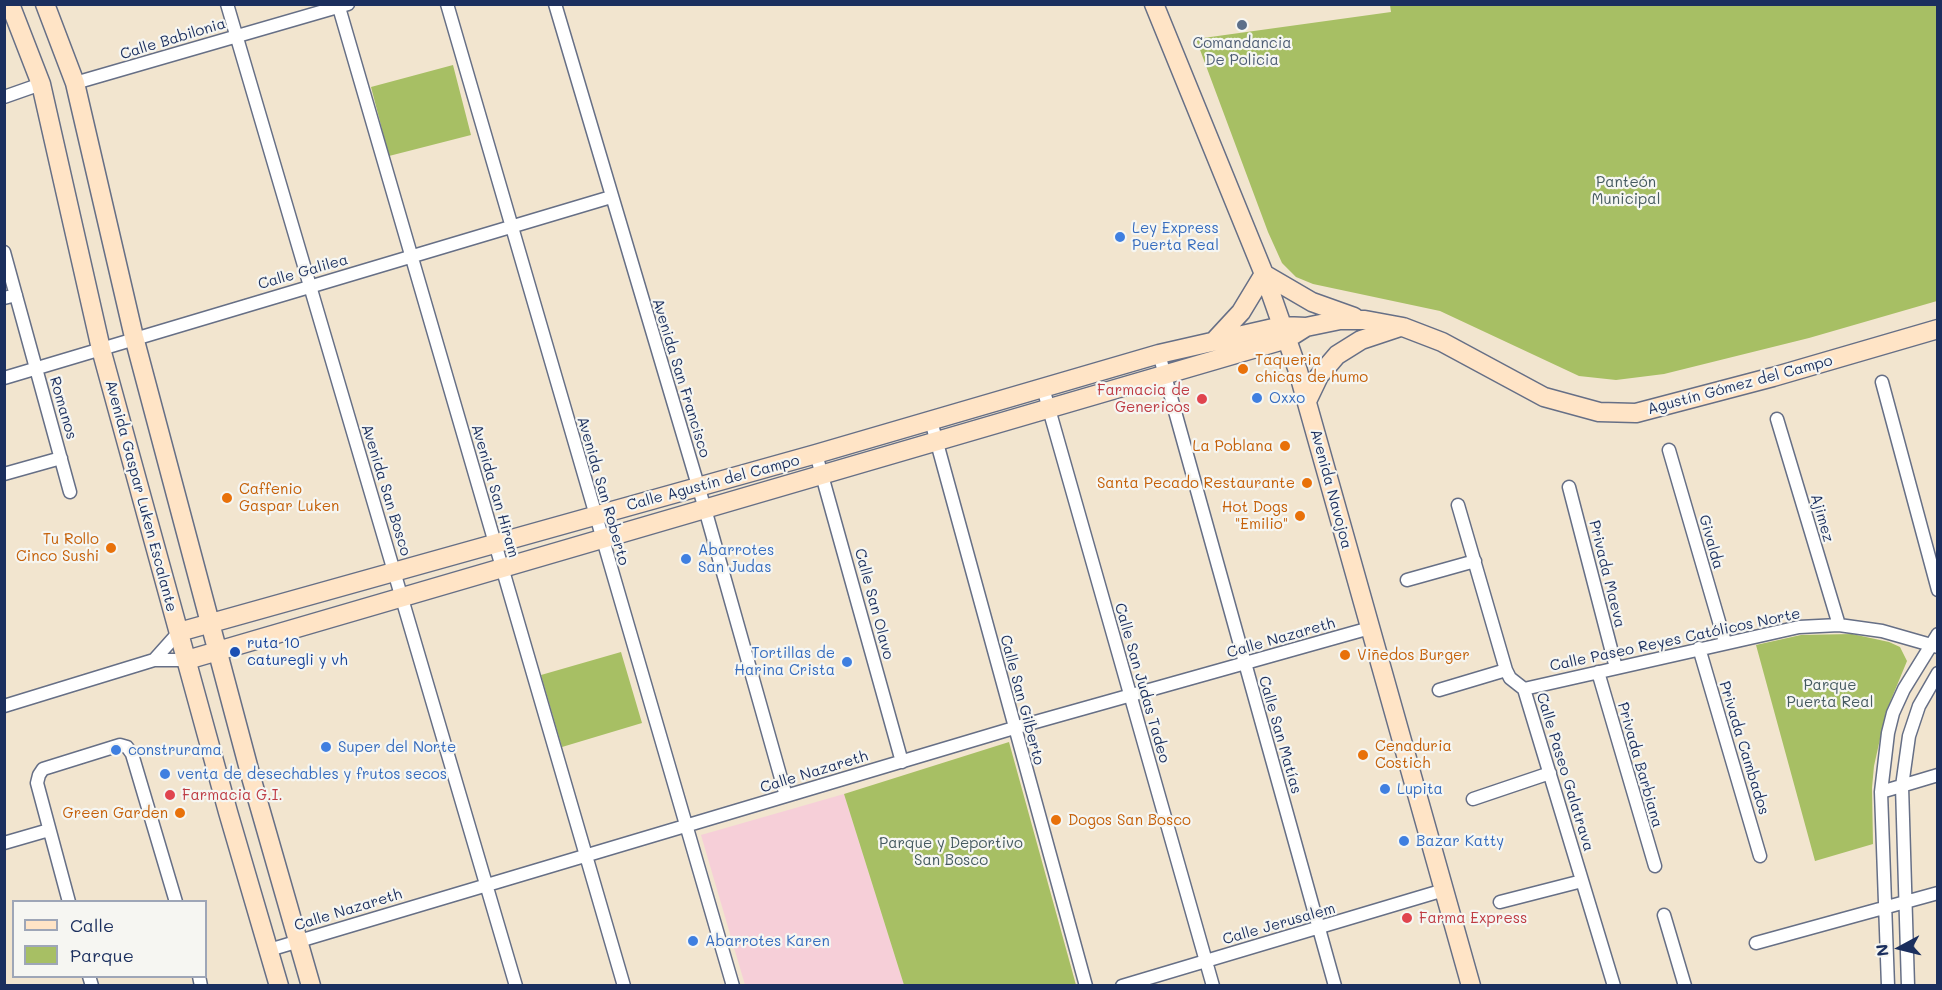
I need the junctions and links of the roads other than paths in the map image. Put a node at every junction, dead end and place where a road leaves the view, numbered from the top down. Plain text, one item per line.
1 (10, 4) edge
2 (45, 4) edge
3 (227, 4) edge
4 (447, 4) edge
5 (555, 4) edge
6 (1154, 4) edge
7 (342, 5) edge
8 (236, 36) junction
9 (75, 83) junction
10 (41, 84) junction
11 (4, 97) edge
12 (611, 197) junction
13 (511, 228) junction
14 (4, 252) edge
15 (410, 256) junction
16 (1264, 274) junction
17 (309, 285) junction
18 (10, 296) edge
19 (1365, 320) junction
20 (1402, 327) junction
21 (1938, 329) edge
22 (1285, 332) junction
23 (134, 338) junction
24 (1216, 339) junction
25 (100, 349) junction
26 (1159, 354) junction
27 (36, 367) junction
28 (1165, 374) junction
29 (4, 378) edge
30 (1882, 382) dead end
31 (1043, 388) junction
32 (1307, 401) junction
33 (1049, 408) junction
34 (1777, 418) dead end
35 (931, 422) junction
36 (936, 440) junction
37 (1669, 450) dead end
38 (816, 454) junction
39 (62, 458) junction
40 (823, 473) junction
41 (4, 474) edge
42 (698, 486) junction
43 (1569, 487) dead end
44 (70, 492) dead end
45 (1458, 505) dead end
46 (705, 509) junction
47 (594, 515) junction
48 (602, 539) junction
49 (494, 543) junction
50 (1476, 561) junction
51 (501, 567) junction
52 (395, 571) junction
53 (1407, 580) dead end
54 (1938, 590) edge
55 (402, 596) junction
56 (210, 624) junction
57 (1839, 625) junction
58 (1370, 628) junction
59 (179, 632) junction
60 (1935, 641) edge
61 (1725, 642) junction
62 (1699, 648) junction
63 (217, 651) junction
64 (154, 660) junction
65 (187, 660) junction
66 (1244, 664) junction
67 (1616, 668) junction
68 (1506, 670) junction
69 (1598, 672) junction
70 (1938, 673) edge
71 (1524, 689) junction
72 (1439, 690) dead end
73 (1130, 697) junction
74 (4, 706) edge
75 (1014, 728) junction
76 (902, 762) junction
77 (1550, 773) junction
78 (1938, 775) edge
79 (1902, 786) junction
80 (1881, 792) junction
81 (786, 796) junction
82 (1473, 800) dead end
83 (687, 827) junction
84 (49, 830) junction
85 (4, 843) edge
86 (586, 856) junction
87 (1760, 856) dead end
88 (1654, 866) dead end
89 (1582, 881) junction
90 (487, 884) junction
91 (1444, 890) junction
92 (1938, 893) edge
93 (68, 900) edge
94 (175, 900) edge
95 (1500, 902) dead end
96 (1905, 902) junction
97 (1884, 908) junction
98 (1664, 915) dead end
99 (1319, 928) junction
100 (298, 940) junction
101 (1756, 943) dead end
102 (269, 950) junction
103 (1206, 961) junction
104 (1613, 985) edge
105 (279, 986) edge
106 (311, 986) edge
107 (516, 986) edge
108 (624, 986) edge
109 (733, 986) edge
110 (1086, 986) edge
111 (1122, 986) edge
112 (1213, 986) edge
113 (1335, 986) edge
114 (1471, 986) edge
115 (1685, 986) edge
116 (1888, 986) edge
117 (1908, 986) edge

1 - 10 street, Avenida Gaspar Luken Escalante
2 - 9 street
3 - 8 street, Avenida San Bosco
4 - 13 street, Avenida San Roberto
5 - 12 street, Avenida San Francisco
6 - 16 street, Avenida Navojoa
7 - 8 street, Calle Babilonia
7 - 15 street, Avenida San Hiram
8 - 9 street, Calle Babilonia
8 - 17 street, Avenida San Bosco
9 - 23 street
10 - 11 street
10 - 25 street, Avenida Gaspar Luken Escalante
12 - 13 street, Calle Galilea
12 - 42 street, Avenida San Francisco
13 - 15 street, Calle Galilea
13 - 47 street, Avenida San Roberto
14 - 18 street, Romanos
15 - 17 street, Calle Galilea
15 - 49 street, Avenida San Hiram
16 - 19 street
16 - 22 street, Avenida Navojoa
16 - 24 street
17 - 23 street, Calle Galilea
17 - 52 street, Avenida San Bosco
18 - 27 street, Romanos
19 - 20 street, Agustín Gómez del Campo
19 - 22 street, Agustín Gómez del Campo
20 - 21 street, Agustín Gómez del Campo
20 - 32 street
22 - 24 street, Calle Agustín del Campo
22 - 28 street, Calle Agustín del Campo
22 - 32 street, Avenida Navojoa
23 - 25 street, Calle Galilea
23 - 56 street
24 - 26 street, Calle Agustín del Campo
25 - 27 street, Calle Galilea
25 - 59 street, Avenida Gaspar Luken Escalante
26 - 28 street, Calle San Matías
26 - 31 street, Calle Agustín del Campo
27 - 29 street, Calle Galilea
27 - 39 street, Romanos
28 - 33 street, Calle Agustín del Campo
28 - 66 street, Calle San Matías
30 - 54 street
31 - 33 street, Calle San Judas Tadeo
31 - 35 street, Calle Agustín del Campo
32 - 58 street, Avenida Navojoa
33 - 36 street, Calle Agustín del Campo
33 - 73 street, Calle San Judas Tadeo
34 - 57 street, Ajimez
35 - 36 street, Calle San Gilberto
35 - 38 street, Calle Agustín del Campo
36 - 40 street, Calle Agustín del Campo
36 - 75 street, Calle San Gilberto
37 - 61 street, Givalda
38 - 40 street, Calle San Olavo
38 - 42 street, Calle Agustín del Campo
39 - 41 street
39 - 44 street, Romanos
40 - 46 street, Calle Agustín del Campo
40 - 76 street, Calle San Olavo
42 - 46 street, Avenida San Francisco
42 - 47 street, Calle Agustín del Campo
43 - 67 street, Privada Maeva
45 - 50 street, Calle Paseo Galatrava
46 - 48 street, Calle Agustín del Campo
46 - 81 street, Avenida San Francisco
47 - 48 street, Avenida San Roberto
47 - 49 street, Calle Agustín del Campo
48 - 51 street, Calle Agustín del Campo
48 - 83 street, Avenida San Roberto
49 - 51 street, Avenida San Hiram
49 - 52 street, Calle Agustín del Campo
50 - 53 street
50 - 68 street, Calle Paseo Galatrava
51 - 55 street, Calle Agustín del Campo
51 - 86 street, Avenida San Hiram
52 - 55 street, Avenida San Bosco
52 - 56 street, Calle Agustín del Campo
55 - 63 street, Calle Agustín del Campo
55 - 90 street, Avenida San Bosco
56 - 59 street, Calle Agustín del Campo
56 - 63 street
57 - 60 street, Calle Paseo Reyes Católicos Norte
57 - 61 street, Calle Paseo Reyes Católicos Norte
58 - 66 street, Calle Nazareth
58 - 91 street, Avenida Navojoa
59 - 64 street
59 - 65 street, Avenida Gaspar Luken Escalante
60 - 80 street
61 - 62 street, Calle Paseo Reyes Católicos Norte
62 - 67 street, Calle Paseo Reyes Católicos Norte
62 - 87 street, Privada Cambados
63 - 65 street, Calle Agustín del Campo
63 - 100 street
64 - 65 street, Calle Agustín del Campo
64 - 74 street, Calle Agustín del Campo
65 - 102 street, Avenida Gaspar Luken Escalante
66 - 73 street, Calle Nazareth
66 - 99 street, Calle San Matías
67 - 69 street, Calle Paseo Reyes Católicos Norte
68 - 71 street, Calle Paseo Galatrava
68 - 72 street
69 - 71 street, Calle Paseo Reyes Católicos Norte
69 - 88 street, Privada Barbiana
70 - 79 street
71 - 77 street, Calle Paseo Galatrava
73 - 75 street, Calle Nazareth
73 - 103 street, Calle San Judas Tadeo
75 - 76 street, Calle Nazareth
75 - 110 street, Calle San Gilberto
76 - 81 street, Calle Nazareth
77 - 82 street
77 - 89 street, Calle Paseo Galatrava
78 - 79 street
79 - 80 street
79 - 96 street
80 - 97 street
81 - 83 street, Calle Nazareth
83 - 86 street, Calle Nazareth
83 - 109 street, Avenida San Roberto
84 - 85 street
84 - 93 street
84 - 94 street
86 - 90 street, Calle Nazareth
86 - 108 street, Avenida San Hiram
89 - 95 street
89 - 104 street, Calle Paseo Galatrava
90 - 100 street, Calle Nazareth
90 - 107 street, Avenida San Bosco
91 - 99 street, Calle Jerusalem
91 - 114 street, Avenida Navojoa
92 - 96 street
96 - 97 street
96 - 117 street
97 - 101 street
97 - 116 street
98 - 115 street
99 - 103 street, Calle Jerusalem
99 - 113 street, Calle San Matías
100 - 102 street, Calle Nazareth
100 - 106 street
102 - 105 street, Avenida Gaspar Luken Escalante
103 - 111 street, Calle Jerusalem
103 - 112 street, Calle San Judas Tadeo

